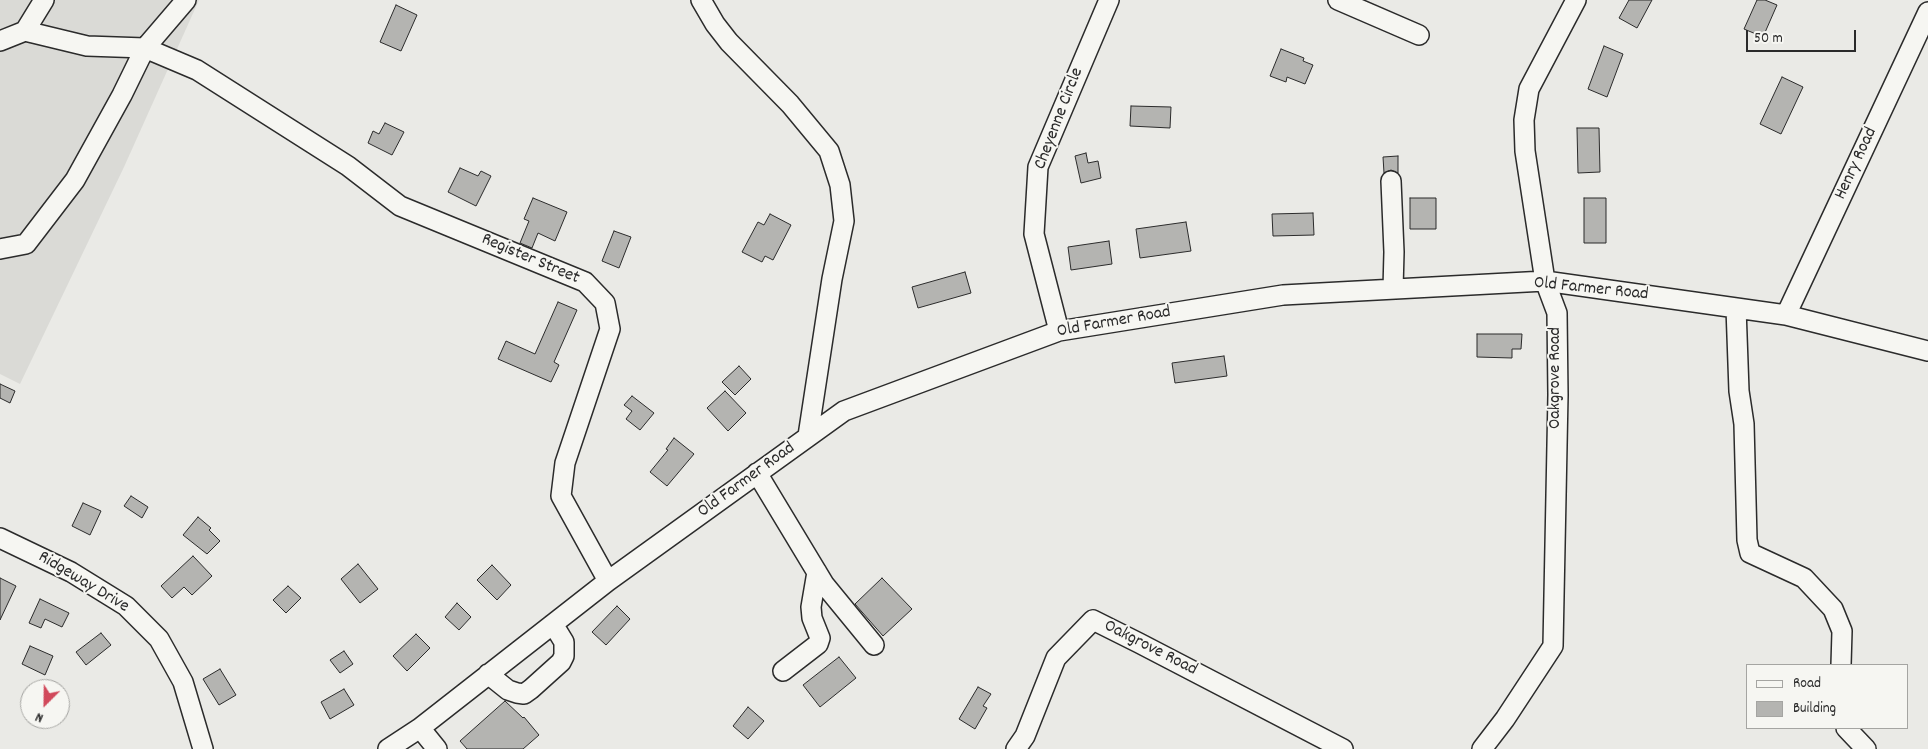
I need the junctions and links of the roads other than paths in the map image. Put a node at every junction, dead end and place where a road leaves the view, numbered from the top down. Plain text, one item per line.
1 (44, 0) edge
2 (186, 0) edge
3 (701, 0) edge
4 (1109, 0) edge
5 (1338, 0) edge
6 (1576, 0) edge
7 (1928, 12) edge
8 (25, 31) junction
9 (1419, 35) dead end
10 (0, 41) edge
11 (145, 48) junction
12 (1391, 181) dead end
13 (0, 249) edge
14 (1545, 282) junction
15 (1393, 289) junction
16 (1736, 308) junction
17 (1786, 315) junction
18 (1059, 331) junction
19 (1928, 351) edge
20 (808, 436) junction
21 (757, 473) junction
22 (0, 538) edge
23 (817, 572) junction
24 (608, 581) junction
25 (553, 624) junction
26 (874, 645) dead end
27 (1841, 664) edge
28 (783, 671) dead end
29 (488, 674) junction
30 (420, 728) junction
31 (1847, 729) edge
32 (204, 749) edge
33 (388, 749) edge
34 (437, 749) edge
35 (1016, 749) edge
36 (1343, 749) edge
37 (1482, 749) edge
38 (1866, 749) edge

1 - 8 street
2 - 11 street
3 - 20 street
4 - 18 street, Cheyenne Circle
5 - 9 street
6 - 14 street, Oakgrove Road
7 - 17 street, Henry Road
8 - 10 street
8 - 11 street
11 - 13 street
11 - 24 street, Register Street
12 - 15 street
14 - 15 street, Old Farmer Road
14 - 16 street, Old Farmer Road
14 - 37 street, Oakgrove Road
15 - 18 street, Old Farmer Road
16 - 17 street, Old Farmer Road
16 - 27 street
17 - 19 street, Old Farmer Road
18 - 20 street, Old Farmer Road
20 - 21 street, Old Farmer Road
21 - 23 street
21 - 24 street, Old Farmer Road
22 - 32 street, Ridgeway Drive
23 - 26 street
23 - 28 street
24 - 25 street, Old Farmer Road
25 - 29 street, Old Farmer Road
25 - 29 street
29 - 30 street, Old Farmer Road
30 - 33 street, Old Farmer Road
30 - 34 street
31 - 38 street
35 - 36 street, Oakgrove Road

